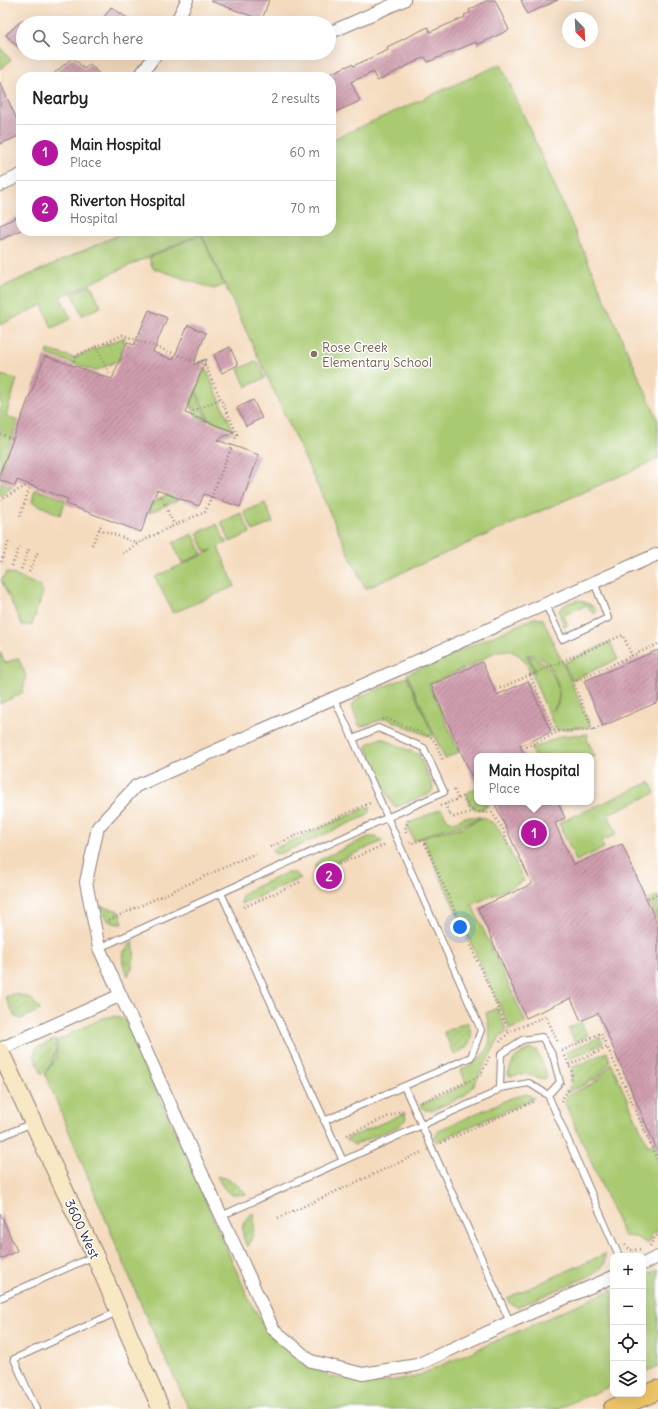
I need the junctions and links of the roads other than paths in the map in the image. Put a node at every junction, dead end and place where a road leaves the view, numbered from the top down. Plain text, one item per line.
1 (187, 0) edge
2 (404, 0) edge
3 (179, 16) edge
4 (336, 30) edge
5 (152, 60) edge
6 (143, 72) edge
7 (16, 177) edge
8 (0, 185) edge
9 (658, 554) edge
10 (594, 582) junction
11 (545, 603) junction
12 (334, 698) junction
13 (353, 738) junction
14 (388, 818) junction
15 (221, 893) junction
16 (99, 948) junction
17 (121, 995) junction
18 (0, 1050) edge
19 (404, 1086) junction
20 (500, 1088) junction
21 (548, 1095) junction
22 (324, 1121) junction
23 (34, 1123) junction
24 (422, 1125) junction
25 (0, 1137) edge
26 (343, 1161) junction
27 (221, 1216) junction
28 (618, 1253) edge
29 (95, 1256) junction
30 (658, 1257) edge
31 (646, 1263) edge
32 (610, 1278) edge
33 (0, 1298) edge
34 (119, 1311) junction
35 (510, 1322) junction
36 (658, 1390) edge
37 (36, 1409) edge
38 (161, 1409) edge
39 (613, 1409) edge

1 - 3 street
2 - 4 street
5 - 6 street
7 - 8 street
9 - 10 street
10 - 11 street
10 - 11 lane
11 - 12 street
12 - 13 lane
12 - 16 street
13 - 14 lane
13 - 14 lane
14 - 15 lane
14 - 19 lane
15 - 16 lane
15 - 22 lane
16 - 17 street
17 - 18 street
17 - 27 street
18 - 23 main road, 3600 West
19 - 22 lane
19 - 24 lane
20 - 21 lane
20 - 21 lane
20 - 24 lane
21 - 28 lane
22 - 26 lane
23 - 25 lane
23 - 29 main road, 3600 West
24 - 26 lane
24 - 35 lane
26 - 27 lane
27 - 35 street
29 - 33 lane
29 - 34 main road, 3600 West
30 - 31 street
32 - 35 street
34 - 37 lane
34 - 38 main road, 3600 West
36 - 39 main road

